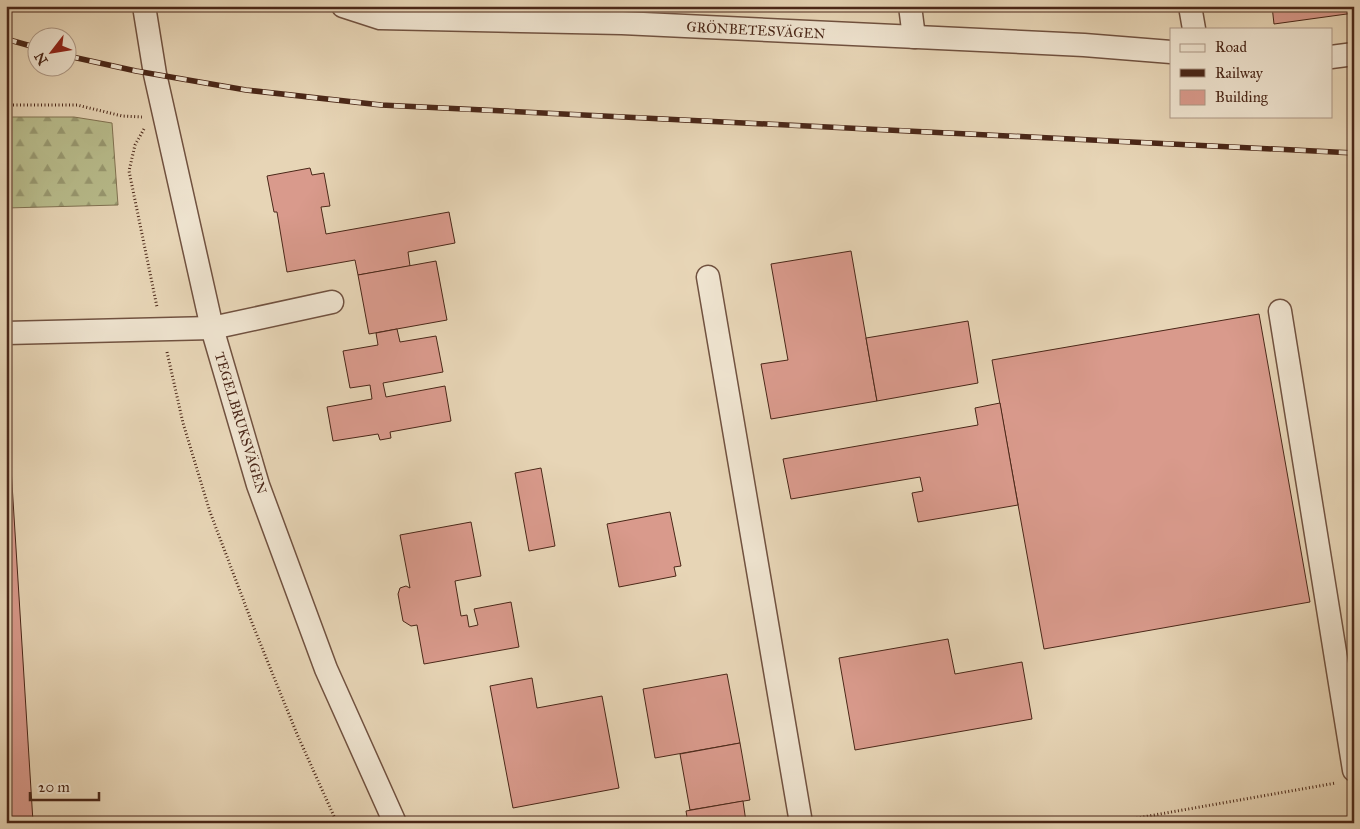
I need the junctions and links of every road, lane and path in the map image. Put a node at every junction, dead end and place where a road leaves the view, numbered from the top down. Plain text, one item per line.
1 (144, 6) edge
2 (343, 6) edge
3 (910, 6) edge
4 (1190, 6) edge
5 (1194, 28) edge
6 (914, 37) junction
7 (1170, 52) edge
8 (1354, 54) edge
9 (1332, 57) edge
10 (6, 106) edge
11 (145, 117) dead end
12 (146, 124) dead end
13 (708, 277) dead end
14 (332, 302) dead end
15 (1280, 311) dead end
16 (212, 328) junction
17 (162, 329) junction
18 (6, 333) edge
19 (1349, 776) edge
20 (337, 823) edge
21 (396, 823) edge
22 (801, 823) edge
23 (1109, 823) edge

1 - 16 street, TEGELBRUKSVÄGEN
2 - 6 street, GRÖNBETESVÄGEN
3 - 6 street
4 - 5 street
6 - 7 street, GRÖNBETESVÄGEN
8 - 9 street
10 - 11 path
12 - 17 path
13 - 22 street
14 - 16 street
15 - 19 street
16 - 17 street
16 - 21 street, TEGELBRUKSVÄGEN
17 - 18 street
17 - 20 path
19 - 23 path

